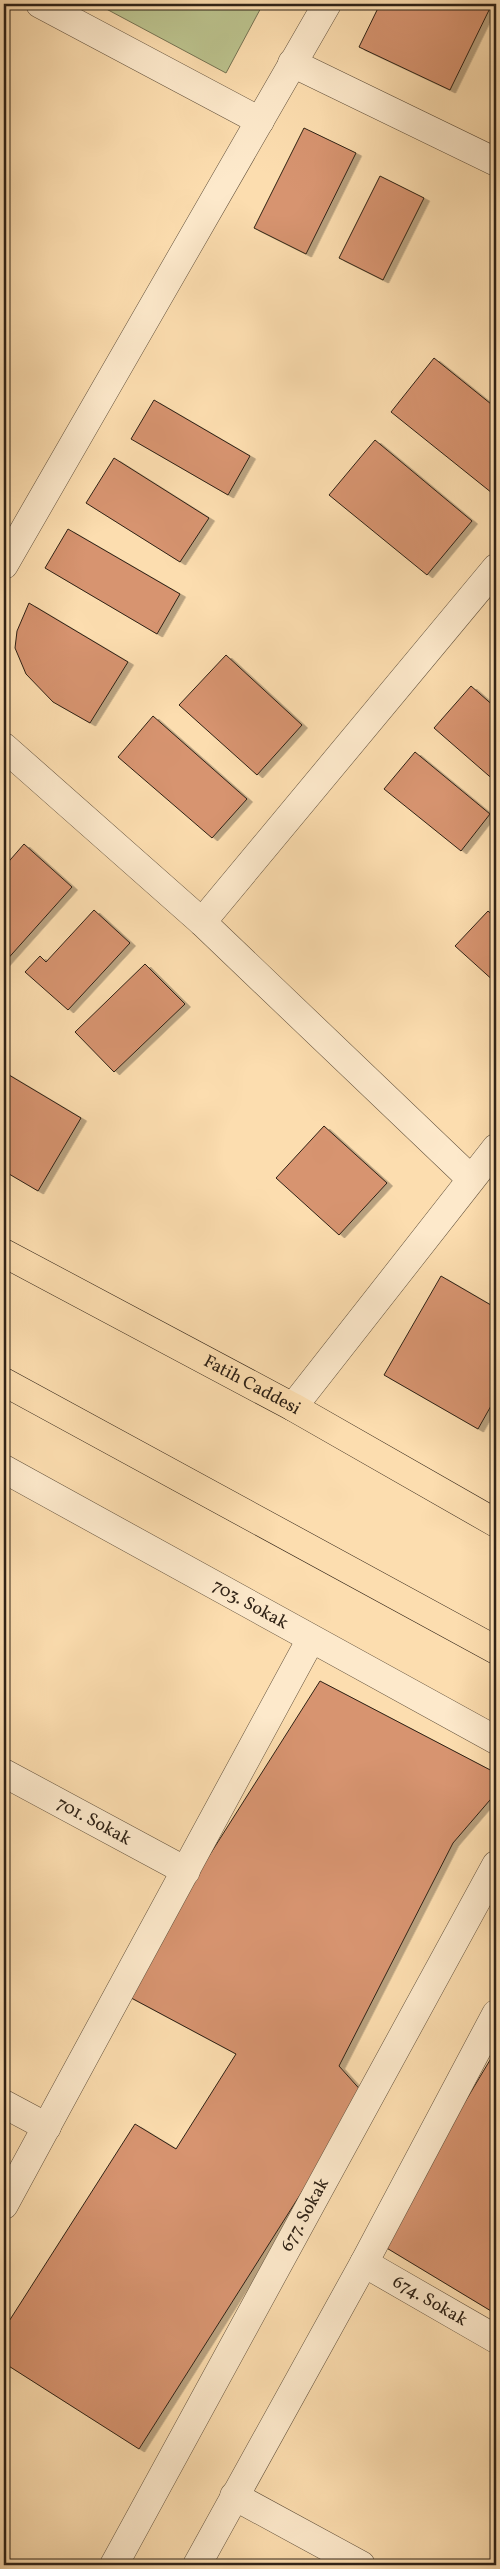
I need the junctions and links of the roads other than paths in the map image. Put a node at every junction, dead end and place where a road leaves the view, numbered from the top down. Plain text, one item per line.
1 (40, 4) edge
2 (327, 4) edge
3 (292, 63) junction
4 (260, 121) junction
5 (496, 162) edge
6 (4, 565) edge
7 (496, 568) edge
8 (4, 747) edge
9 (202, 922) junction
10 (496, 1148) edge
11 (472, 1179) junction
12 (4, 1253) edge
13 (4, 1382) edge
14 (293, 1407) junction
15 (4, 1469) edge
16 (496, 1523) edge
17 (311, 1639) junction
18 (496, 1650) edge
19 (496, 1740) edge
20 (4, 1773) edge
21 (496, 1865) edge
22 (186, 1871) junction
23 (495, 2018) edge
24 (4, 2104) edge
25 (46, 2127) junction
26 (4, 2205) edge
27 (364, 2263) junction
28 (496, 2339) edge
29 (234, 2496) junction
30 (114, 2565) edge
31 (197, 2565) edge
32 (361, 2565) edge

1 - 4 street
2 - 3 street
3 - 4 street
3 - 5 street
4 - 6 street
7 - 9 street
8 - 9 street
9 - 11 street
10 - 11 street
11 - 14 street
12 - 14 main road, Fatih Caddesi
13 - 18 main road
14 - 16 main road, Fatih Caddesi
15 - 17 street, 703. Sokak
17 - 19 street, 703. Sokak
17 - 22 street
20 - 22 street, 701. Sokak
21 - 30 street, 677. Sokak
22 - 25 street
23 - 27 street
24 - 25 street
25 - 26 street
27 - 28 street, 674. Sokak
27 - 29 street
29 - 31 street
29 - 32 street

